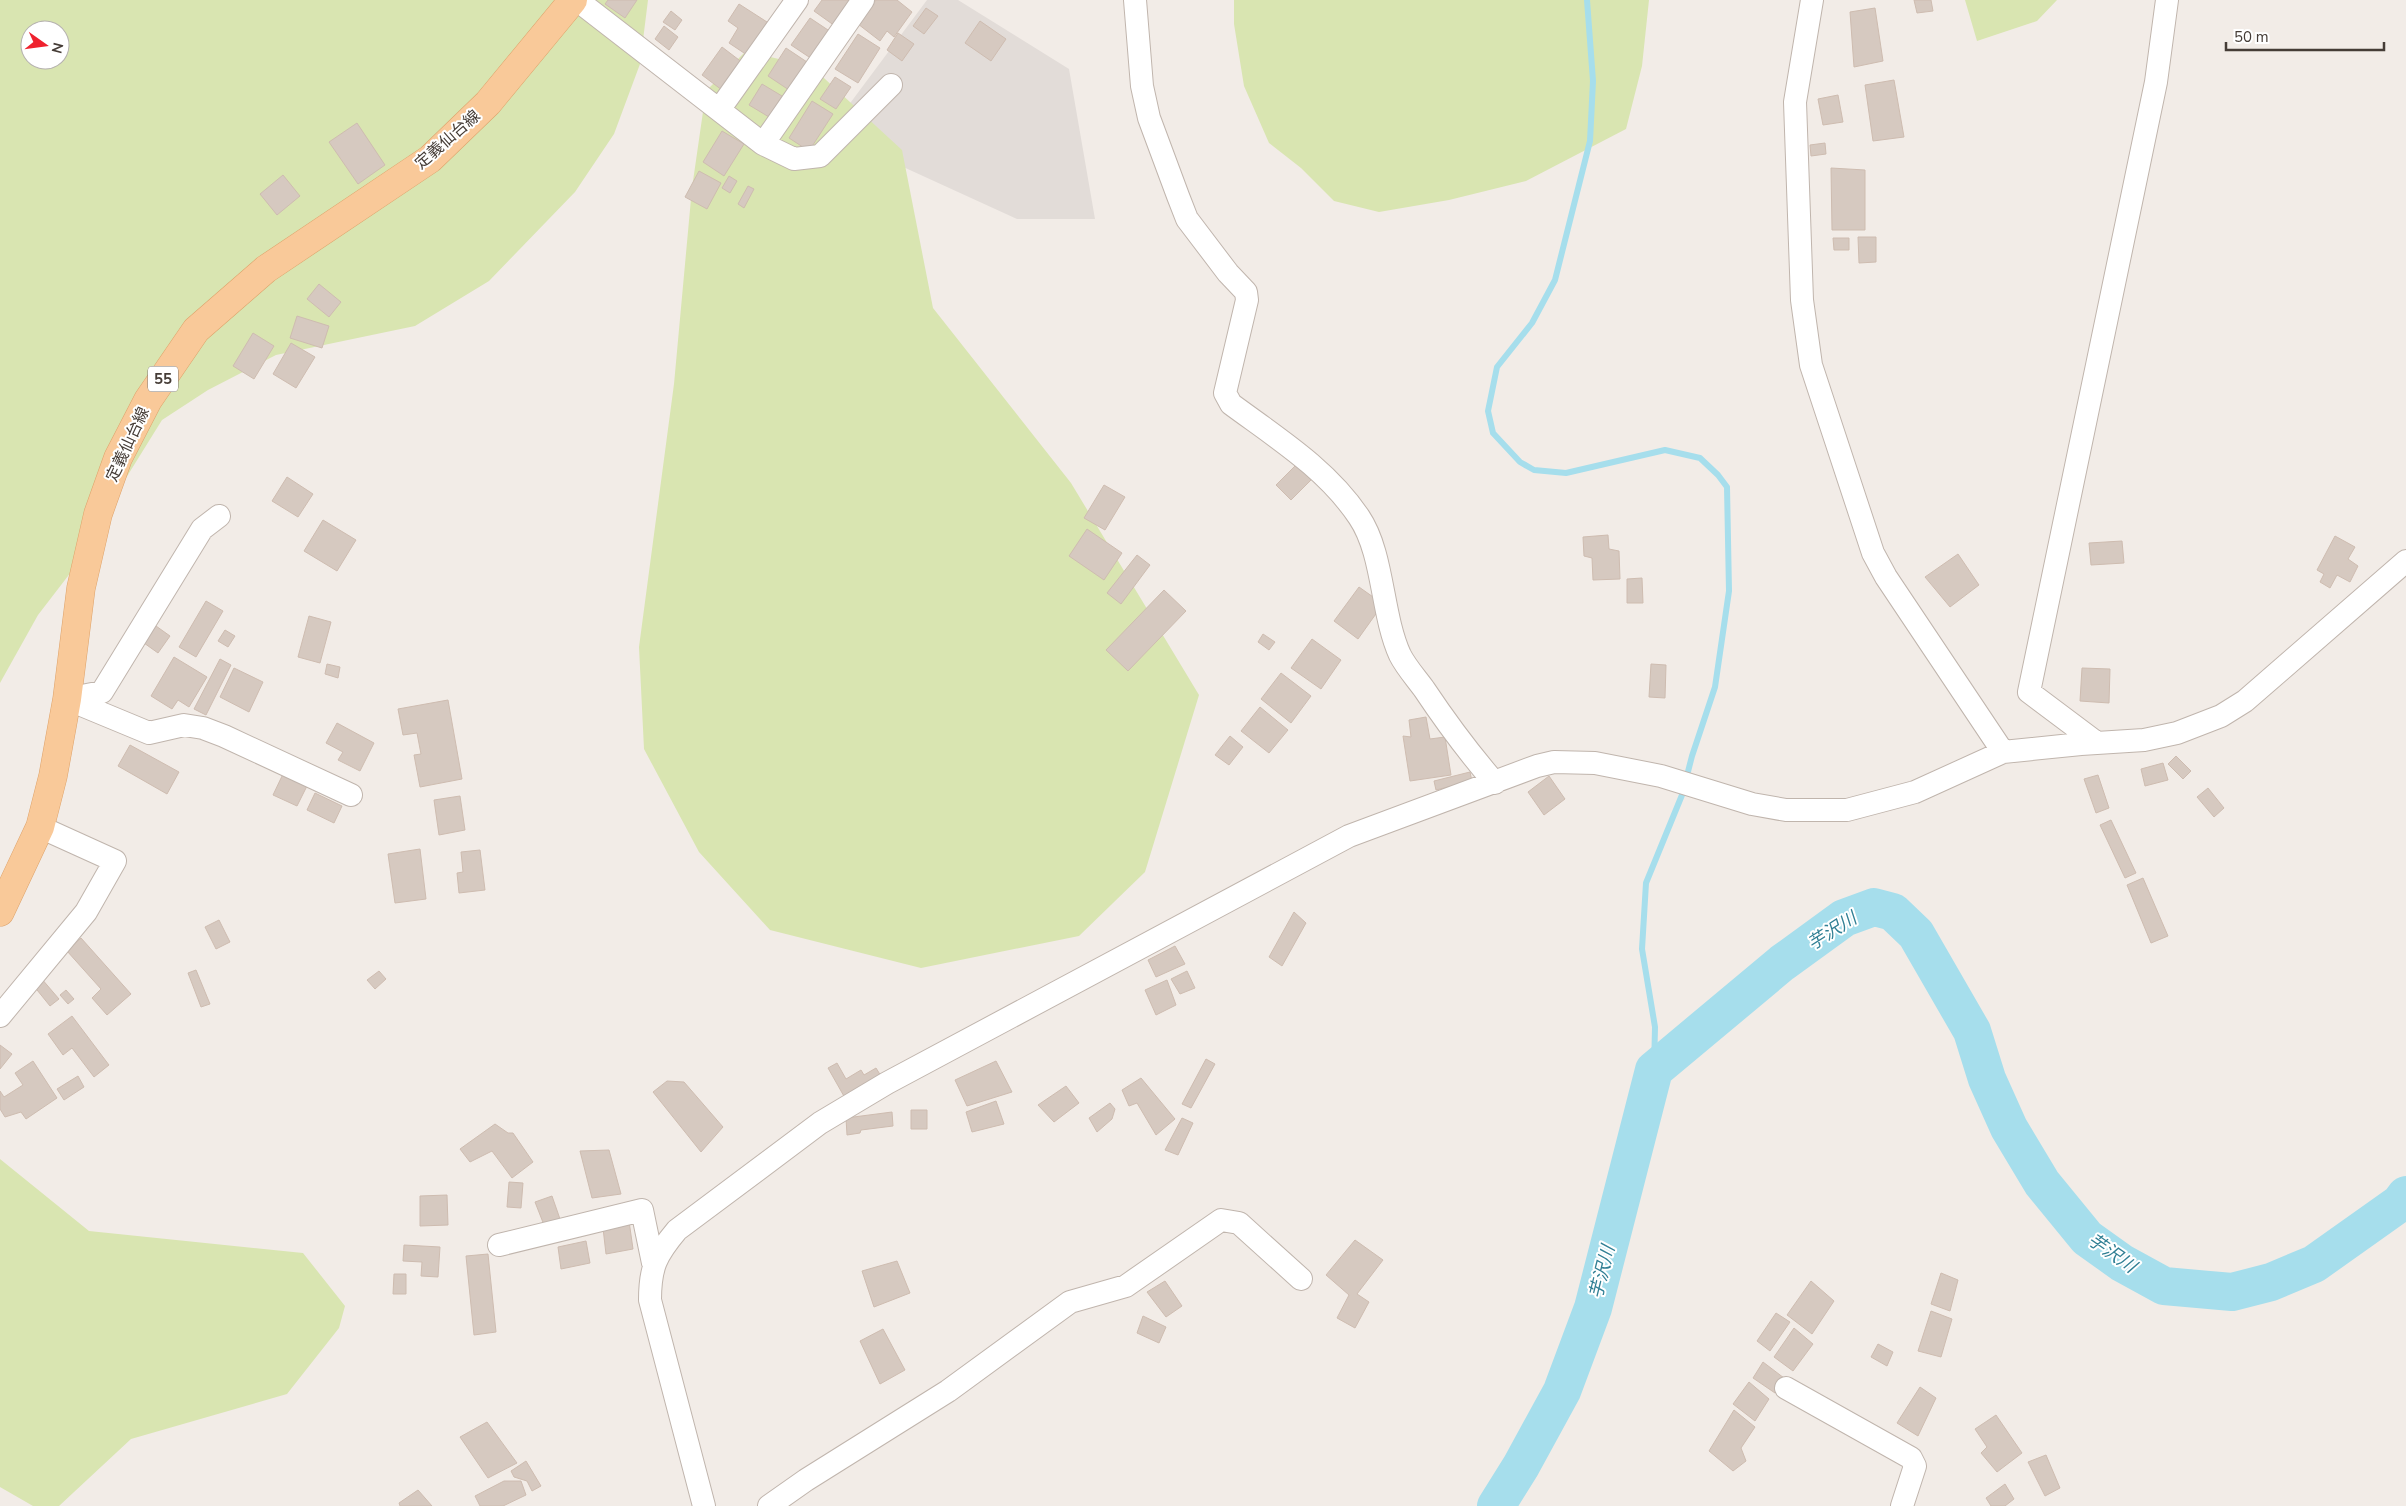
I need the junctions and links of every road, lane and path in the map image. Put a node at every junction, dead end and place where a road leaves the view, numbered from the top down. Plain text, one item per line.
1 (575, 0) edge
2 (797, 0) edge
3 (863, 0) edge
4 (1136, 0) edge
5 (1812, 0) edge
6 (2167, 0) edge
7 (891, 85) dead end
8 (719, 110) junction
9 (764, 144) junction
10 (220, 516) dead end
11 (2406, 561) edge
12 (67, 699) junction
13 (2097, 743) junction
14 (2003, 752) junction
15 (1495, 783) junction
16 (351, 795) dead end
17 (40, 827) junction
18 (0, 912) edge
19 (0, 1016) edge
20 (499, 1245) dead end
21 (654, 1263) junction
22 (1301, 1279) dead end
23 (1786, 1388) dead end
24 (704, 1506) edge
25 (769, 1506) edge
26 (1902, 1506) edge

1 - 8 street
1 - 12 main road, 定義仙台線 / 55
2 - 8 street
3 - 9 street
4 - 15 street
5 - 14 street
6 - 13 street
7 - 9 street
8 - 9 street
10 - 12 street
11 - 13 street
12 - 16 street
12 - 17 main road, 定義仙台線 / 55
13 - 14 street
14 - 15 street
15 - 21 street
17 - 18 main road, 定義仙台線 / 55
17 - 19 street
20 - 21 street
21 - 24 street
22 - 25 street
23 - 26 street

